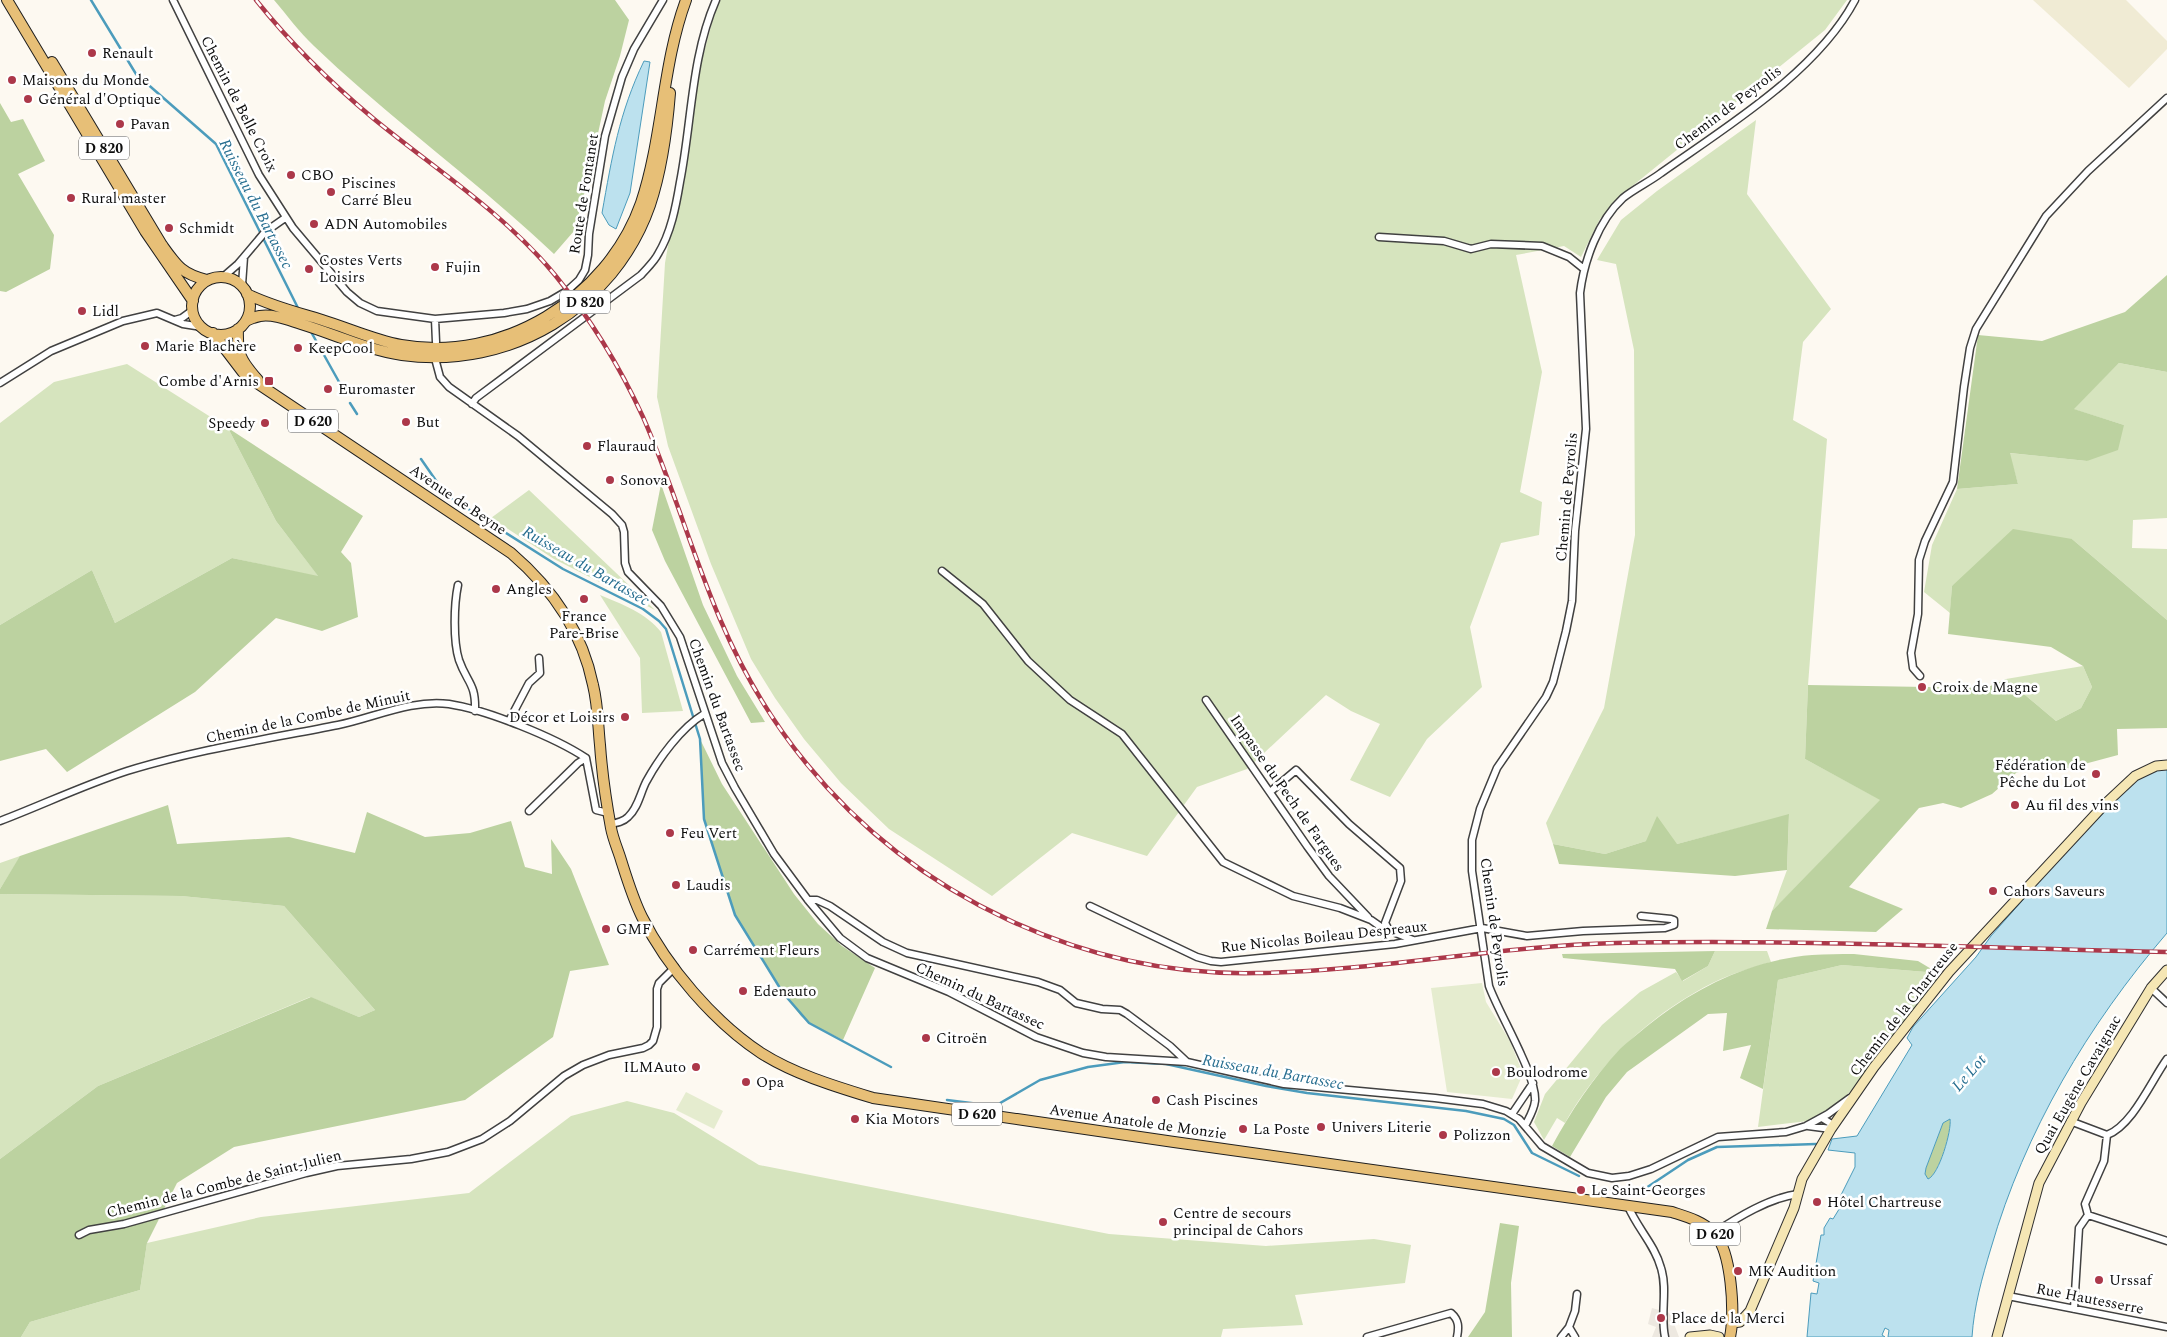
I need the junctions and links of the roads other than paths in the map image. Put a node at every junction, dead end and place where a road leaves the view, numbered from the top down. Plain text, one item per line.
1 (7, 0) edge
2 (14, 0) edge
3 (173, 0) edge
4 (663, 0) edge
5 (686, 0) edge
6 (716, 0) edge
7 (1855, 0) edge
8 (2167, 98) edge
9 (285, 218) junction
10 (1379, 237) dead end
11 (245, 256) junction
12 (1584, 269) junction
13 (224, 277) junction
14 (207, 280) junction
15 (244, 289) junction
16 (193, 306) junction
17 (284, 314) junction
18 (435, 319) junction
19 (175, 320) junction
20 (242, 325) junction
21 (202, 327) junction
22 (213, 333) junction
23 (436, 342) dead end
24 (436, 362) dead end
25 (0, 383) edge
26 (265, 388) junction
27 (472, 404) junction
28 (942, 571) dead end
29 (458, 585) dead end
30 (539, 658) dead end
31 (1920, 676) dead end
32 (1206, 700) dead end
33 (474, 711) junction
34 (702, 716) junction
35 (509, 721) junction
36 (586, 758) junction
37 (2167, 765) edge
38 (1270, 792) junction
39 (529, 811) dead end
40 (608, 813) junction
41 (0, 821) edge
42 (610, 824) junction
43 (808, 900) junction
44 (1090, 906) dead end
45 (1641, 916) dead end
46 (1371, 920) junction
47 (1482, 928) junction
48 (1390, 931) junction
49 (1414, 941) junction
50 (675, 967) junction
51 (2167, 970) edge
52 (2151, 988) junction
53 (2167, 1003) edge
54 (2167, 1059) edge
55 (1187, 1062) junction
56 (1534, 1083) junction
57 (1855, 1095) junction
58 (1512, 1114) junction
59 (1822, 1118) junction
60 (2070, 1121) junction
61 (1524, 1126) junction
62 (1806, 1126) junction
63 (1829, 1133) junction
64 (2107, 1136) junction
65 (1798, 1194) junction
66 (1628, 1206) junction
67 (2088, 1216) junction
68 (1714, 1233) junction
69 (78, 1235) dead end
70 (2167, 1241) edge
71 (1577, 1294) dead end
72 (2008, 1296) junction
73 (2074, 1309) junction
74 (1733, 1323) junction
75 (1569, 1327) junction
76 (2167, 1327) edge
77 (1367, 1337) edge
78 (1457, 1337) edge
79 (1561, 1337) edge
80 (1575, 1337) edge
81 (1665, 1337) edge
82 (1693, 1337) edge
83 (1719, 1337) edge
84 (1730, 1337) edge
85 (1997, 1337) edge

1 - 16 main road, D 820
2 - 14 main road, D 820
3 - 9 street, Chemin de Belle Croix
4 - 18 street, Route de Fontanet
5 - 17 main road, D 820
6 - 27 street
7 - 12 street, Chemin de Peyrolis
8 - 31 street
9 - 11 street
9 - 18 street, Chemin de Belle Croix
10 - 12 street
11 - 13 street
11 - 15 street
12 - 47 street, Chemin de Peyrolis
13 - 14 main road
13 - 15 main road
14 - 16 main road
15 - 17 main road, D 820
15 - 20 main road
16 - 19 street
16 - 21 main road
17 - 20 main road, D 820
18 - 23 street
19 - 21 street
19 - 25 street
20 - 22 main road
20 - 26 main road, Avenue de Beyne / D 620
21 - 22 main road
22 - 26 main road, Avenue de Beyne / D 620
24 - 27 street, Chemin du Bartassec
26 - 40 main road, Avenue de Beyne / D 620
27 - 34 street, Chemin du Bartassec
28 - 46 street
29 - 33 street
30 - 35 street
32 - 38 street, Impasse du Pech de Fargues
33 - 35 street, Chemin de la Combe de Minuit
33 - 41 street, Chemin de la Combe de Minuit
34 - 42 street
34 - 43 street, Chemin du Bartassec
35 - 36 street, Chemin de la Combe de Minuit
36 - 39 street
36 - 40 street
37 - 57 street, Chemin de la Chartreuse
38 - 46 street, Impasse du Pech de Fargues
38 - 48 street
40 - 42 main road, Avenue de Beyne / D 620
42 - 50 main road, Avenue Anatole de Monzie / D 620
43 - 55 street
43 - 55 street, Chemin du Bartassec
44 - 49 street, Rue Nicolas Boileau Despreaux
45 - 47 street
46 - 48 street
47 - 49 street, Rue Nicolas Boileau Despreaux
47 - 56 street, Chemin de Peyrolis
48 - 49 street
50 - 66 main road, Avenue Anatole de Monzie / D 620
50 - 69 street, Chemin de la Combe de Saint-Julien
51 - 52 street, Quai Eugène Cavaignac
52 - 53 street
52 - 60 street, Quai Eugène Cavaignac
54 - 64 street
55 - 58 street, Chemin du Bartassec
56 - 58 street
56 - 61 street, Chemin de Peyrolis
57 - 59 street, Chemin du Bartassec
57 - 63 street, Chemin de la Chartreuse
58 - 61 street, Chemin du Bartassec
59 - 62 street, Chemin du Bartassec
59 - 63 street
60 - 64 street
60 - 72 street, Quai Eugène Cavaignac
61 - 62 street, Chemin du Bartassec
62 - 63 street, Chemin du Bartassec
63 - 65 street, Chemin de la Chartreuse
64 - 67 street
65 - 68 street
65 - 74 street, Chemin de la Chartreuse
66 - 68 main road, Avenue Anatole de Monzie / D 620
66 - 81 street
67 - 70 street
67 - 73 street
68 - 74 main road, D 620
71 - 75 street
72 - 73 street, Rue Hautesserre
72 - 85 street, Quai Eugène Cavaignac
73 - 76 street, Rue Hautesserre
74 - 84 main road, D 620
75 - 79 street
75 - 80 street
77 - 78 street
82 - 83 street

